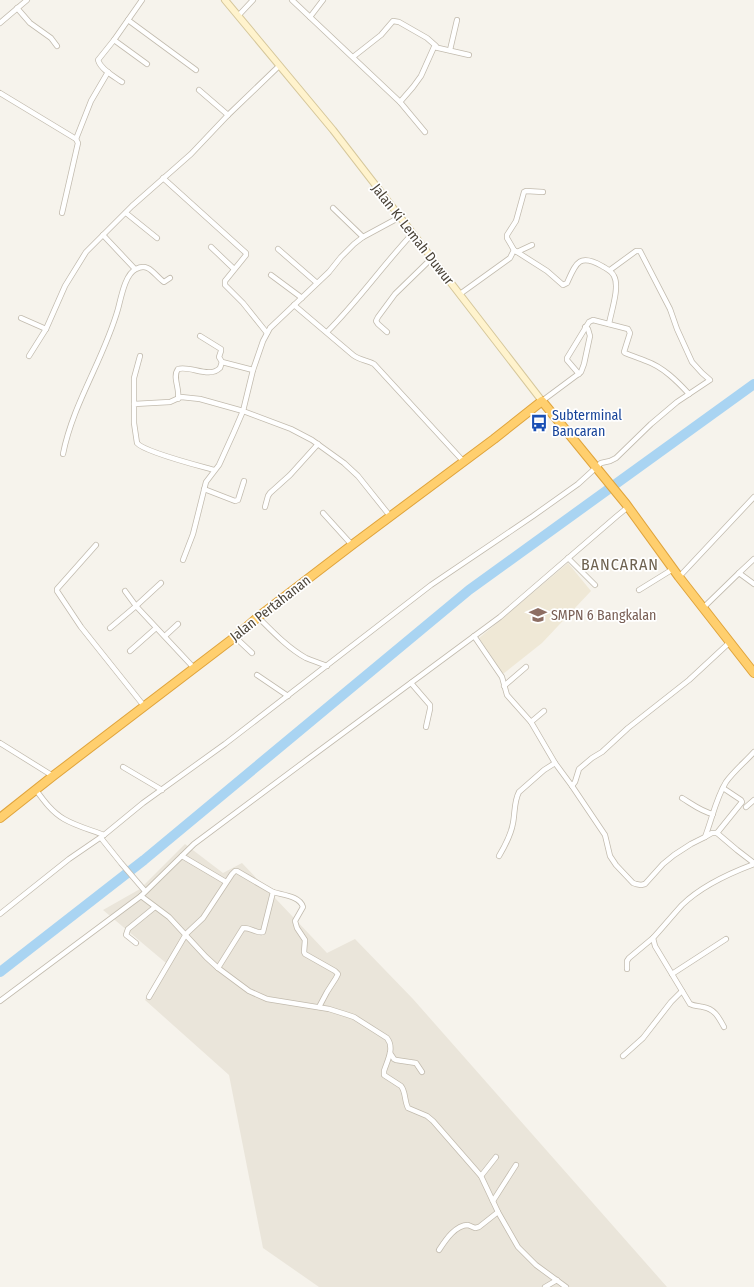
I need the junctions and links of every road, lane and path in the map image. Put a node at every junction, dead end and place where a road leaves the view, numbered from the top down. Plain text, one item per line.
1 (27, 0) edge
2 (142, 0) edge
3 (224, 0) edge
4 (254, 0) edge
5 (292, 0) edge
6 (323, 0) edge
7 (17, 8) junction
8 (238, 16) junction
9 (310, 17) junction
10 (128, 20) junction
11 (457, 20) dead end
12 (0, 23) edge
13 (114, 40) junction
14 (58, 46) dead end
15 (436, 46) junction
16 (450, 50) junction
17 (469, 55) dead end
18 (353, 57) junction
19 (147, 64) dead end
20 (279, 66) junction
21 (196, 70) dead end
22 (108, 72) junction
23 (122, 82) dead end
24 (199, 90) dead end
25 (0, 93) edge
26 (400, 102) junction
27 (228, 115) junction
28 (425, 132) dead end
29 (76, 139) junction
30 (163, 178) junction
31 (543, 192) dead end
32 (333, 208) dead end
33 (62, 213) dead end
34 (126, 213) junction
35 (400, 217) junction
36 (413, 233) junction
37 (103, 235) junction
38 (363, 236) junction
39 (157, 238) dead end
40 (532, 245) dead end
41 (211, 247) dead end
42 (278, 249) dead end
43 (516, 251) junction
44 (432, 258) junction
45 (135, 269) junction
46 (234, 269) junction
47 (610, 270) junction
48 (271, 275) dead end
49 (170, 278) dead end
50 (317, 283) junction
51 (460, 294) junction
52 (302, 298) junction
53 (294, 305) junction
54 (21, 318) dead end
55 (609, 324) junction
56 (586, 327) junction
57 (46, 329) junction
58 (327, 332) junction
59 (388, 332) dead end
60 (267, 333) junction
61 (200, 336) dead end
62 (29, 356) dead end
63 (140, 356) dead end
64 (222, 362) junction
65 (253, 370) junction
66 (579, 374) junction
67 (689, 394) junction
68 (178, 399) junction
69 (542, 401) junction
70 (134, 404) junction
71 (243, 411) junction
72 (318, 444) junction
73 (63, 454) dead end
74 (464, 462) junction
75 (598, 469) junction
76 (214, 470) junction
77 (244, 481) dead end
78 (204, 489) junction
79 (754, 498) edge
80 (627, 506) junction
81 (265, 507) dead end
82 (323, 513) dead end
83 (390, 516) junction
84 (96, 545) dead end
85 (352, 545) junction
86 (568, 558) junction
87 (754, 559) edge
88 (183, 560) dead end
89 (673, 569) junction
90 (739, 573) junction
91 (679, 577) junction
92 (161, 583) dead end
93 (754, 584) edge
94 (595, 585) dead end
95 (639, 590) dead end
96 (125, 591) dead end
97 (136, 606) junction
98 (703, 608) junction
99 (258, 617) junction
100 (178, 624) dead end
101 (110, 628) dead end
102 (156, 628) junction
103 (165, 636) junction
104 (236, 636) junction
105 (474, 636) junction
106 (730, 642) junction
107 (130, 651) dead end
108 (252, 653) dead end
109 (327, 666) junction
110 (526, 667) dead end
111 (194, 668) junction
112 (754, 673) edge
113 (257, 675) dead end
114 (411, 683) junction
115 (504, 686) junction
116 (288, 696) junction
117 (144, 706) junction
118 (544, 711) dead end
119 (531, 722) junction
120 (426, 728) dead end
121 (0, 743) edge
122 (754, 752) edge
123 (555, 763) junction
124 (123, 767) dead end
125 (53, 776) junction
126 (572, 786) junction
127 (723, 788) junction
128 (36, 790) junction
129 (162, 790) junction
130 (682, 798) dead end
131 (754, 800) edge
132 (746, 807) dead end
133 (713, 814) junction
134 (0, 818) edge
135 (718, 833) junction
136 (103, 837) junction
137 (705, 837) junction
138 (182, 856) junction
139 (499, 856) dead end
140 (754, 864) edge
141 (226, 882) junction
142 (145, 891) junction
143 (273, 892) junction
144 (141, 896) junction
145 (155, 907) junction
146 (0, 914) edge
147 (186, 934) junction
148 (653, 938) junction
149 (726, 939) dead end
150 (136, 944) dead end
151 (218, 968) junction
152 (627, 969) dead end
153 (672, 974) junction
154 (682, 991) junction
155 (149, 996) dead end
156 (0, 1001) edge
157 (320, 1007) junction
158 (724, 1027) dead end
159 (390, 1053) junction
160 (623, 1056) dead end
161 (422, 1072) dead end
162 (496, 1157) dead end
163 (516, 1165) dead end
164 (482, 1176) junction
165 (494, 1201) junction
166 (498, 1212) junction
167 (439, 1250) dead end
168 (557, 1280) junction
169 (545, 1287) edge
170 (566, 1287) edge

1 - 7 street
2 - 10 street
3 - 8 main road, Jalan Ki Lemah Duwur
4 - 8 street
5 - 9 street
6 - 9 street
7 - 12 street
7 - 14 street
8 - 20 main road, Jalan Ki Lemah Duwur
9 - 18 street
10 - 13 street
10 - 21 street
11 - 16 street
13 - 19 street
13 - 22 street
15 - 16 street
15 - 18 street
15 - 26 street
16 - 17 street
18 - 26 street
20 - 27 street
20 - 35 main road, Jalan Ki Lemah Duwur
22 - 23 street
22 - 29 street
24 - 27 street
25 - 29 street
26 - 28 street
27 - 30 street
29 - 33 street
30 - 34 street
30 - 46 street
31 - 43 street
32 - 38 street
34 - 37 street
34 - 39 street
35 - 36 main road, Jalan Ki Lemah Duwur
35 - 38 street
36 - 44 main road, Jalan Ki Lemah Duwur
36 - 58 street
37 - 45 street
37 - 57 street
38 - 50 street
40 - 43 street
41 - 46 street
42 - 50 street
43 - 47 street
43 - 51 street
44 - 51 main road, Jalan Ki Lemah Duwur
44 - 59 street
45 - 49 street
45 - 73 street
46 - 60 street
47 - 55 street
47 - 67 street
48 - 52 street
50 - 52 street
51 - 69 main road, Jalan Ki Lemah Duwur
52 - 53 street
53 - 58 street
53 - 60 street
54 - 57 street
55 - 56 street
55 - 67 street
56 - 66 street
56 - 66 street
57 - 62 street
58 - 74 street
60 - 65 street
61 - 64 street
63 - 70 street
64 - 65 street
64 - 68 street
65 - 71 street
66 - 69 street
67 - 75 street
68 - 70 street
68 - 71 street
69 - 74 highway, Jalan Pertahanan
69 - 75 highway, Jalan Ki Lemah Duwur
70 - 76 street
71 - 72 street
71 - 76 street
72 - 81 street
72 - 83 street
74 - 83 highway, Jalan Pertahanan
75 - 80 highway, Jalan Ki Lemah Duwur
75 - 109 street
76 - 78 street
77 - 78 street
78 - 88 street
79 - 91 street
80 - 86 street
80 - 89 highway, Jalan Ki Lemah Duwur
82 - 85 street
83 - 85 highway, Jalan Pertahanan
84 - 117 street
85 - 99 highway, Jalan Pertahanan
86 - 94 street
86 - 105 street
87 - 90 street
89 - 91 highway, Jalan Ki Lemah Duwur
89 - 95 street
90 - 93 street
90 - 98 street
91 - 98 highway, Jalan Ki Lemah Duwur
92 - 97 street
96 - 97 street
97 - 101 street
97 - 102 street
98 - 106 highway, Jalan Ki Lemah Duwur
99 - 104 highway, Jalan Pertahanan
99 - 109 street
100 - 103 street
102 - 103 street
102 - 107 street
103 - 111 street
104 - 108 street
104 - 111 highway, Jalan Pertahanan
105 - 114 street
105 - 115 street
106 - 112 highway, Jalan Ki Lemah Duwur
106 - 126 street
109 - 116 street
110 - 115 street
111 - 117 highway, Jalan Pertahanan
113 - 116 street
114 - 120 street
114 - 138 street
115 - 119 street
116 - 129 street
117 - 125 highway, Jalan Pertahanan
118 - 119 street
119 - 123 street
121 - 125 street
122 - 127 street
123 - 126 street
123 - 139 street
124 - 129 street
125 - 128 highway, Jalan Pertahanan
126 - 137 street
127 - 133 street
127 - 135 street
128 - 134 highway, Jalan Pertahanan
128 - 136 street
129 - 136 street
130 - 133 street
131 - 132 street
133 - 137 street
135 - 137 street
135 - 140 street
136 - 142 street
136 - 146 street
138 - 141 street
138 - 142 street
140 - 148 street
141 - 143 street
141 - 147 street
142 - 144 street
143 - 151 street
143 - 157 street
144 - 145 street
144 - 156 street
145 - 147 street
145 - 150 street
147 - 151 street
147 - 155 street
148 - 152 street
148 - 153 street
149 - 153 street
151 - 157 street
153 - 154 street
154 - 158 street
154 - 160 street
157 - 159 street
159 - 161 street
159 - 164 street
162 - 164 street
163 - 165 street
164 - 165 street
165 - 166 street
166 - 167 street
166 - 168 street
168 - 169 street
168 - 170 street

